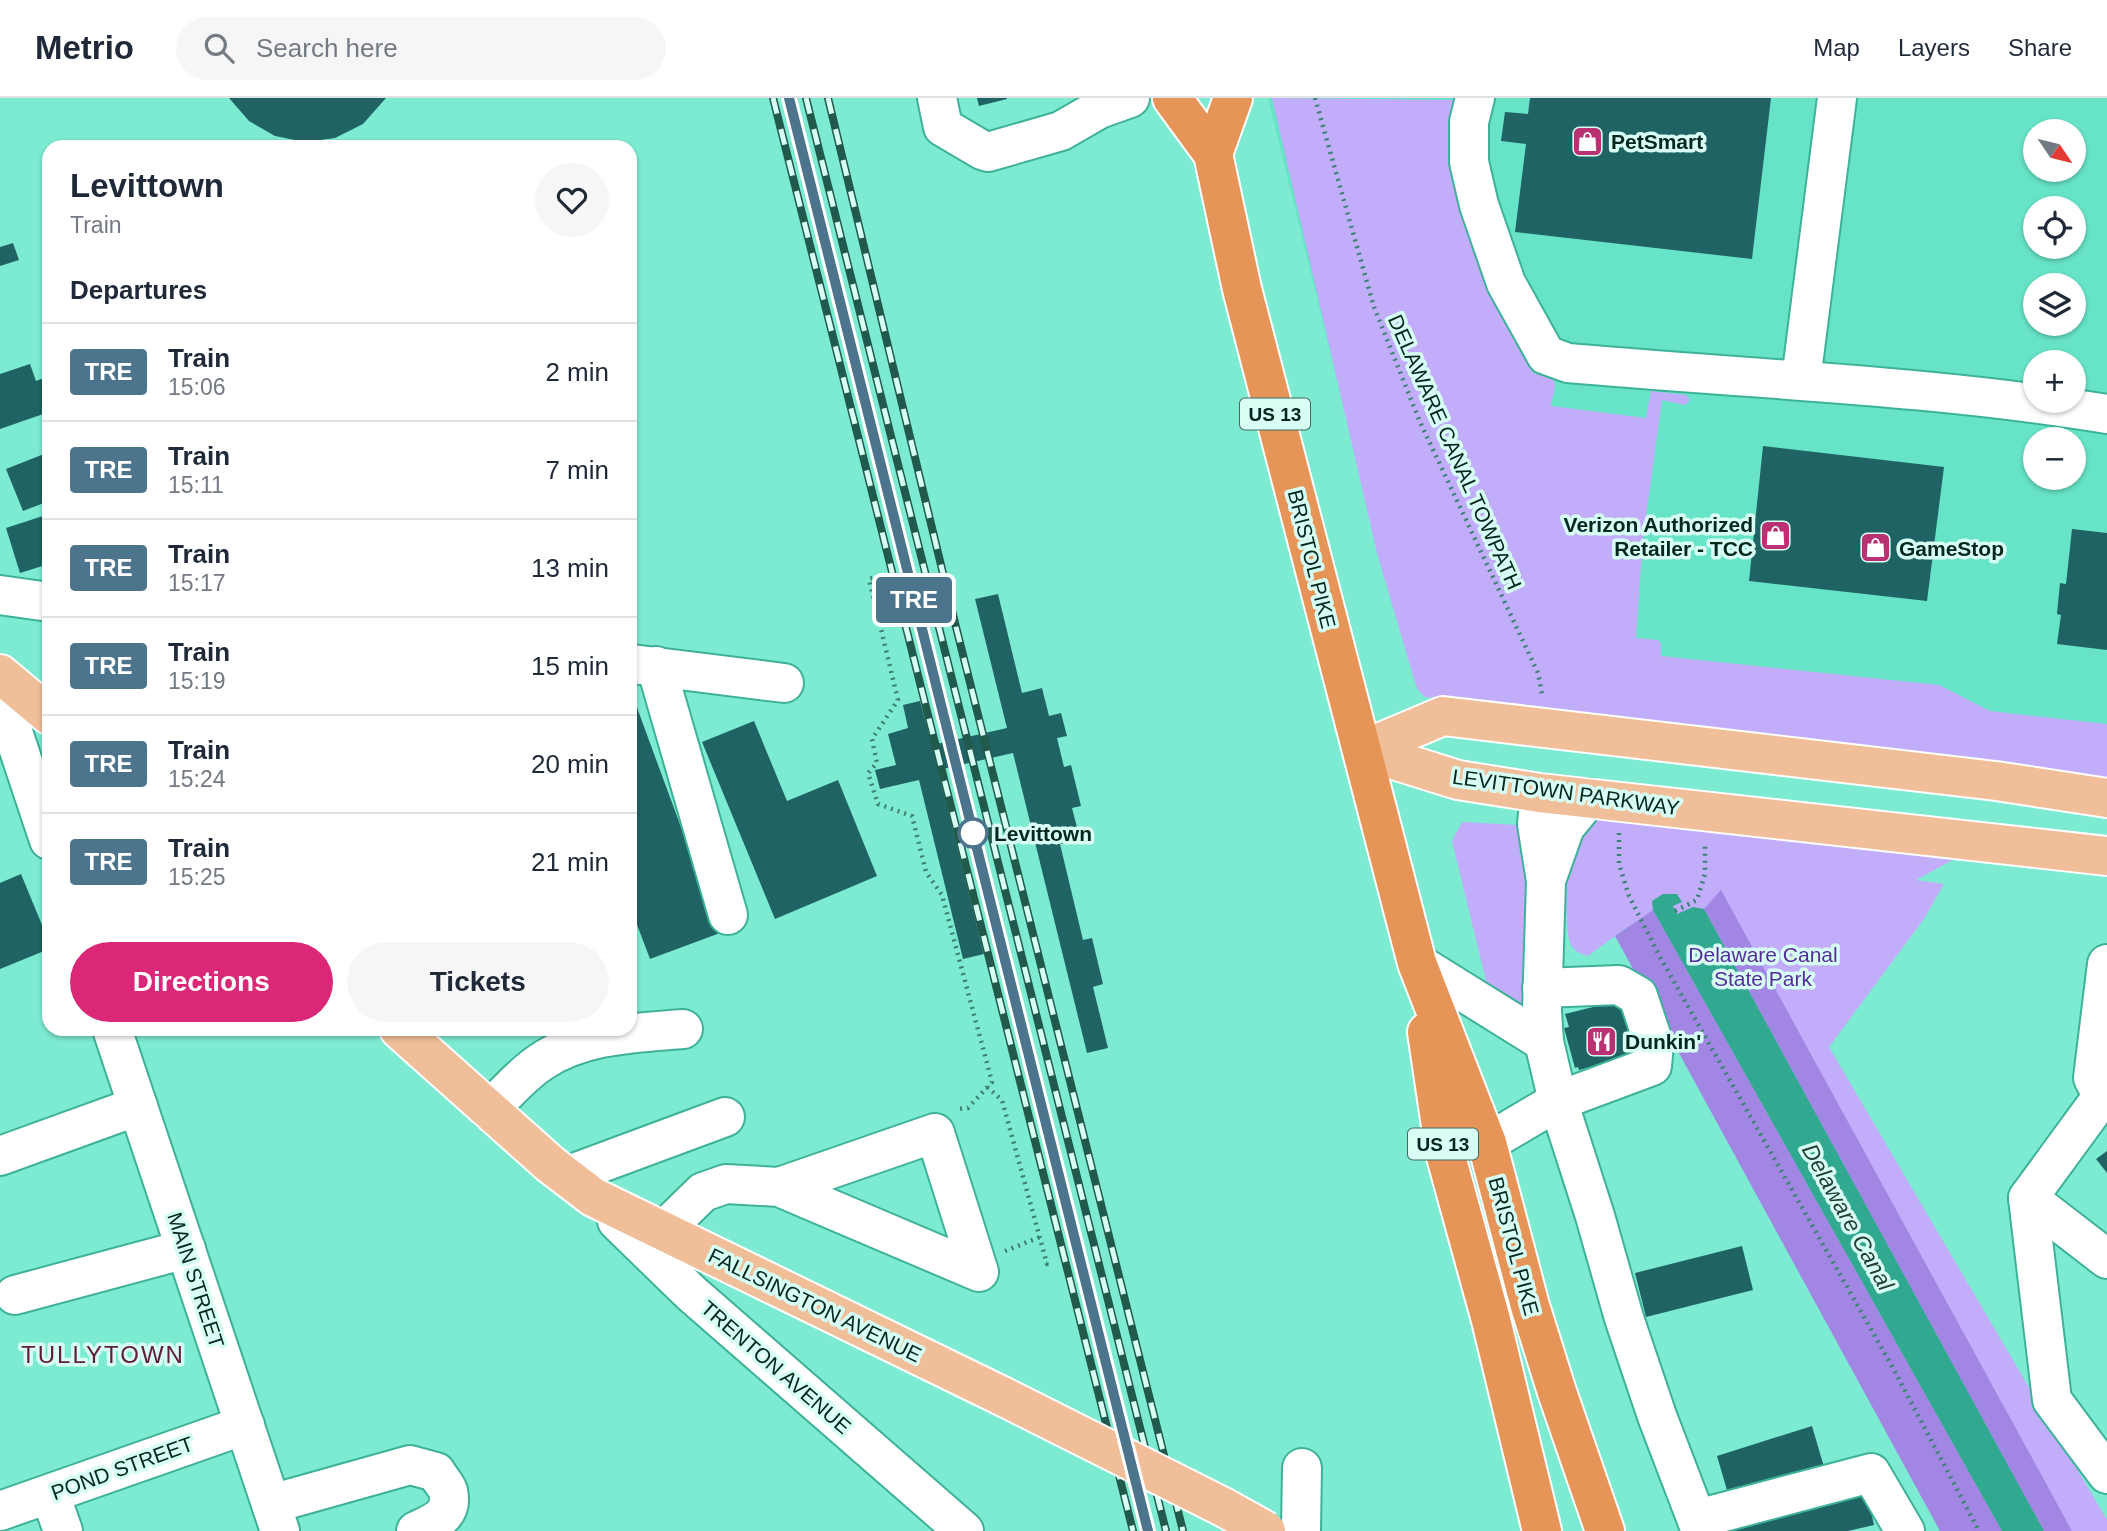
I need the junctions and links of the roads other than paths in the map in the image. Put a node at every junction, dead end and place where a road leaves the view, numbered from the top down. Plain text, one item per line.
1 (937, 98) edge
2 (1130, 98) edge
3 (1172, 98) edge
4 (1233, 98) edge
5 (1475, 98) edge
6 (1837, 98) edge
7 (1213, 154) junction
8 (1801, 380) junction
9 (2107, 414) edge
10 (0, 595) edge
11 (42, 601) edge
12 (643, 665) edge
13 (0, 674) edge
14 (785, 683) dead end
15 (0, 693) edge
16 (42, 709) edge
17 (1362, 750) junction
18 (1540, 793) junction
19 (1589, 798) junction
20 (2107, 798) edge
21 (42, 819) edge
22 (2107, 856) edge
23 (1546, 881) junction
24 (728, 915) dead end
25 (1417, 963) junction
26 (2107, 964) edge
27 (1542, 988) junction
28 (682, 1029) dead end
29 (637, 1032) edge
30 (114, 1036) edge
31 (407, 1036) edge
32 (614, 1036) edge
33 (1544, 1042) junction
34 (1558, 1101) junction
35 (138, 1106) junction
36 (489, 1110) junction
37 (725, 1117) dead end
38 (1486, 1143) junction
39 (0, 1156) edge
40 (580, 1187) junction
41 (779, 1187) junction
42 (2028, 1198) junction
43 (663, 1231) junction
44 (186, 1249) junction
45 (2107, 1259) edge
46 (15, 1295) dead end
47 (244, 1424) junction
48 (1302, 1468) dead end
49 (2107, 1474) edge
50 (50, 1494) junction
51 (0, 1511) edge
52 (275, 1518) edge
53 (1699, 1525) edge
54 (947, 1528) edge
55 (63, 1531) edge
56 (416, 1531) edge
57 (1266, 1531) edge
58 (1301, 1531) edge
59 (1542, 1531) edge
60 (1605, 1531) edge
61 (1905, 1531) edge

1 - 2 street
3 - 7 highway, BRISTOL PIKE / US 13
4 - 7 highway
5 - 8 street
6 - 8 street
7 - 17 highway, BRISTOL PIKE / US 13
8 - 9 street
10 - 11 street
12 - 14 street
12 - 24 street
13 - 16 main road
15 - 21 street
17 - 18 main road, LEVITTOWN PARKWAY
17 - 20 main road
17 - 25 highway, BRISTOL PIKE / US 13
18 - 19 main road, LEVITTOWN PARKWAY
18 - 23 street
19 - 22 main road, LEVITTOWN PARKWAY
19 - 23 street
23 - 27 street
25 - 33 street
25 - 38 highway, BRISTOL PIKE / US 13
25 - 59 highway, BRISTOL PIKE / US 13
26 - 42 street
27 - 33 street
27 - 34 street
28 - 29 street
30 - 35 street, MAIN STREET
31 - 36 main road, FALLSINGTON AVENUE
32 - 36 street
33 - 34 street
34 - 38 street
34 - 53 street
35 - 39 street
35 - 44 street, MAIN STREET
36 - 40 main road, FALLSINGTON AVENUE
37 - 40 street
38 - 60 highway, BRISTOL PIKE / US 13
40 - 43 main road, FALLSINGTON AVENUE
40 - 54 street, TRENTON AVENUE
41 - 41 street
41 - 43 street
42 - 45 street
42 - 49 street
43 - 57 main road, FALLSINGTON AVENUE, bridge
44 - 46 street
44 - 47 street, MAIN STREET
47 - 50 street, POND STREET
47 - 52 street, MAIN STREET
48 - 58 street
50 - 51 street, POND STREET
50 - 55 street
52 - 56 street
53 - 61 street

